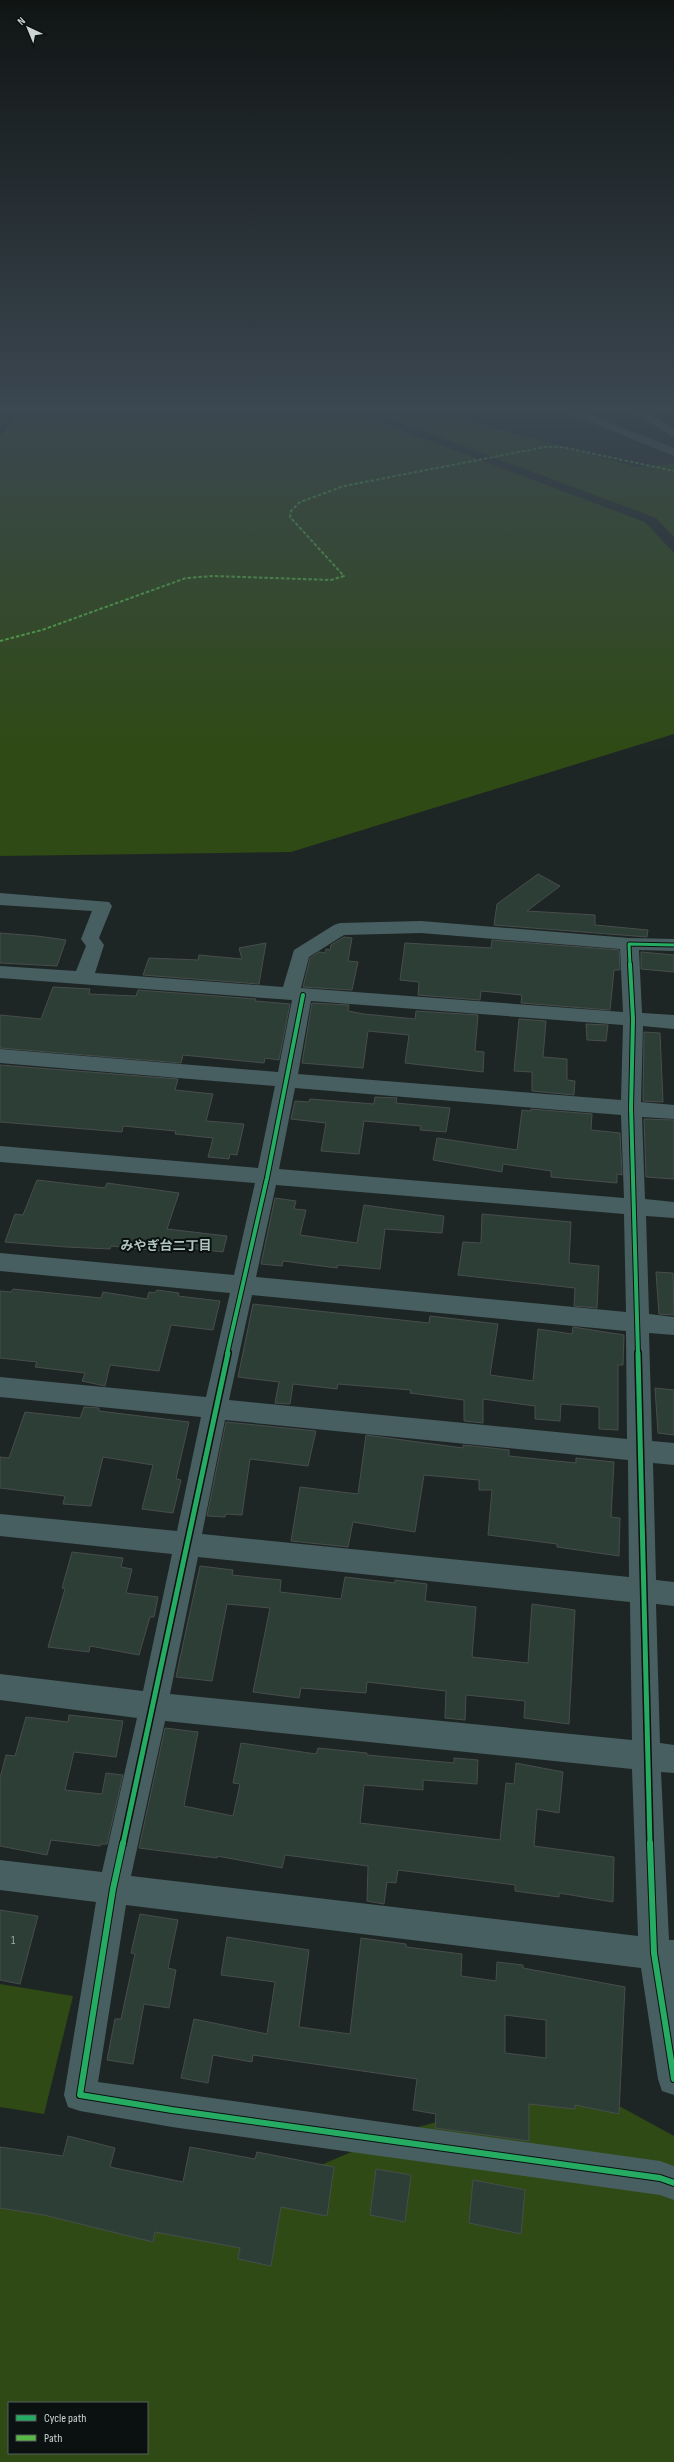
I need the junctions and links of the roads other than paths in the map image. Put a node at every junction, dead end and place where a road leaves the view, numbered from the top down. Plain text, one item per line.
1 (0, 899) edge
2 (629, 944) junction
3 (674, 946) edge
4 (0, 972) edge
5 (83, 978) junction
6 (297, 994) junction
7 (633, 1019) junction
8 (674, 1022) edge
9 (0, 1056) edge
10 (288, 1078) junction
11 (631, 1108) junction
12 (674, 1112) edge
13 (0, 1154) edge
14 (267, 1178) junction
15 (635, 1207) junction
16 (674, 1210) edge
17 (0, 1262) edge
18 (243, 1286) junction
19 (638, 1323) junction
20 (674, 1326) edge
21 (0, 1387) edge
22 (215, 1409) junction
23 (640, 1451) junction
24 (674, 1454) edge
25 (0, 1525) edge
26 (187, 1544) junction
27 (641, 1591) junction
28 (674, 1594) edge
29 (0, 1686) edge
30 (154, 1706) junction
31 (646, 1756) junction
32 (674, 1759) edge
33 (0, 1875) edge
34 (113, 1889) junction
35 (664, 1954) edge
36 (674, 2079) edge
37 (674, 2183) edge

1 - 5 street
2 - 3 street
2 - 6 street
2 - 7 street
4 - 5 street
5 - 6 street
6 - 7 street
6 - 10 street
7 - 8 street
7 - 11 street
9 - 10 street
10 - 11 street
10 - 14 street
11 - 12 street
11 - 15 street
13 - 14 street
14 - 15 street
14 - 18 street
15 - 16 street
15 - 19 street
17 - 18 street
18 - 19 street
18 - 22 street
19 - 20 street
19 - 23 street
21 - 22 street
22 - 23 street
22 - 26 street
23 - 24 street
23 - 27 street
25 - 26 street
26 - 27 street
26 - 30 street
27 - 28 street
27 - 31 street
29 - 30 street
30 - 31 street
30 - 34 street
31 - 32 street
31 - 35 street
33 - 34 street
34 - 35 street
34 - 37 street
35 - 36 street

